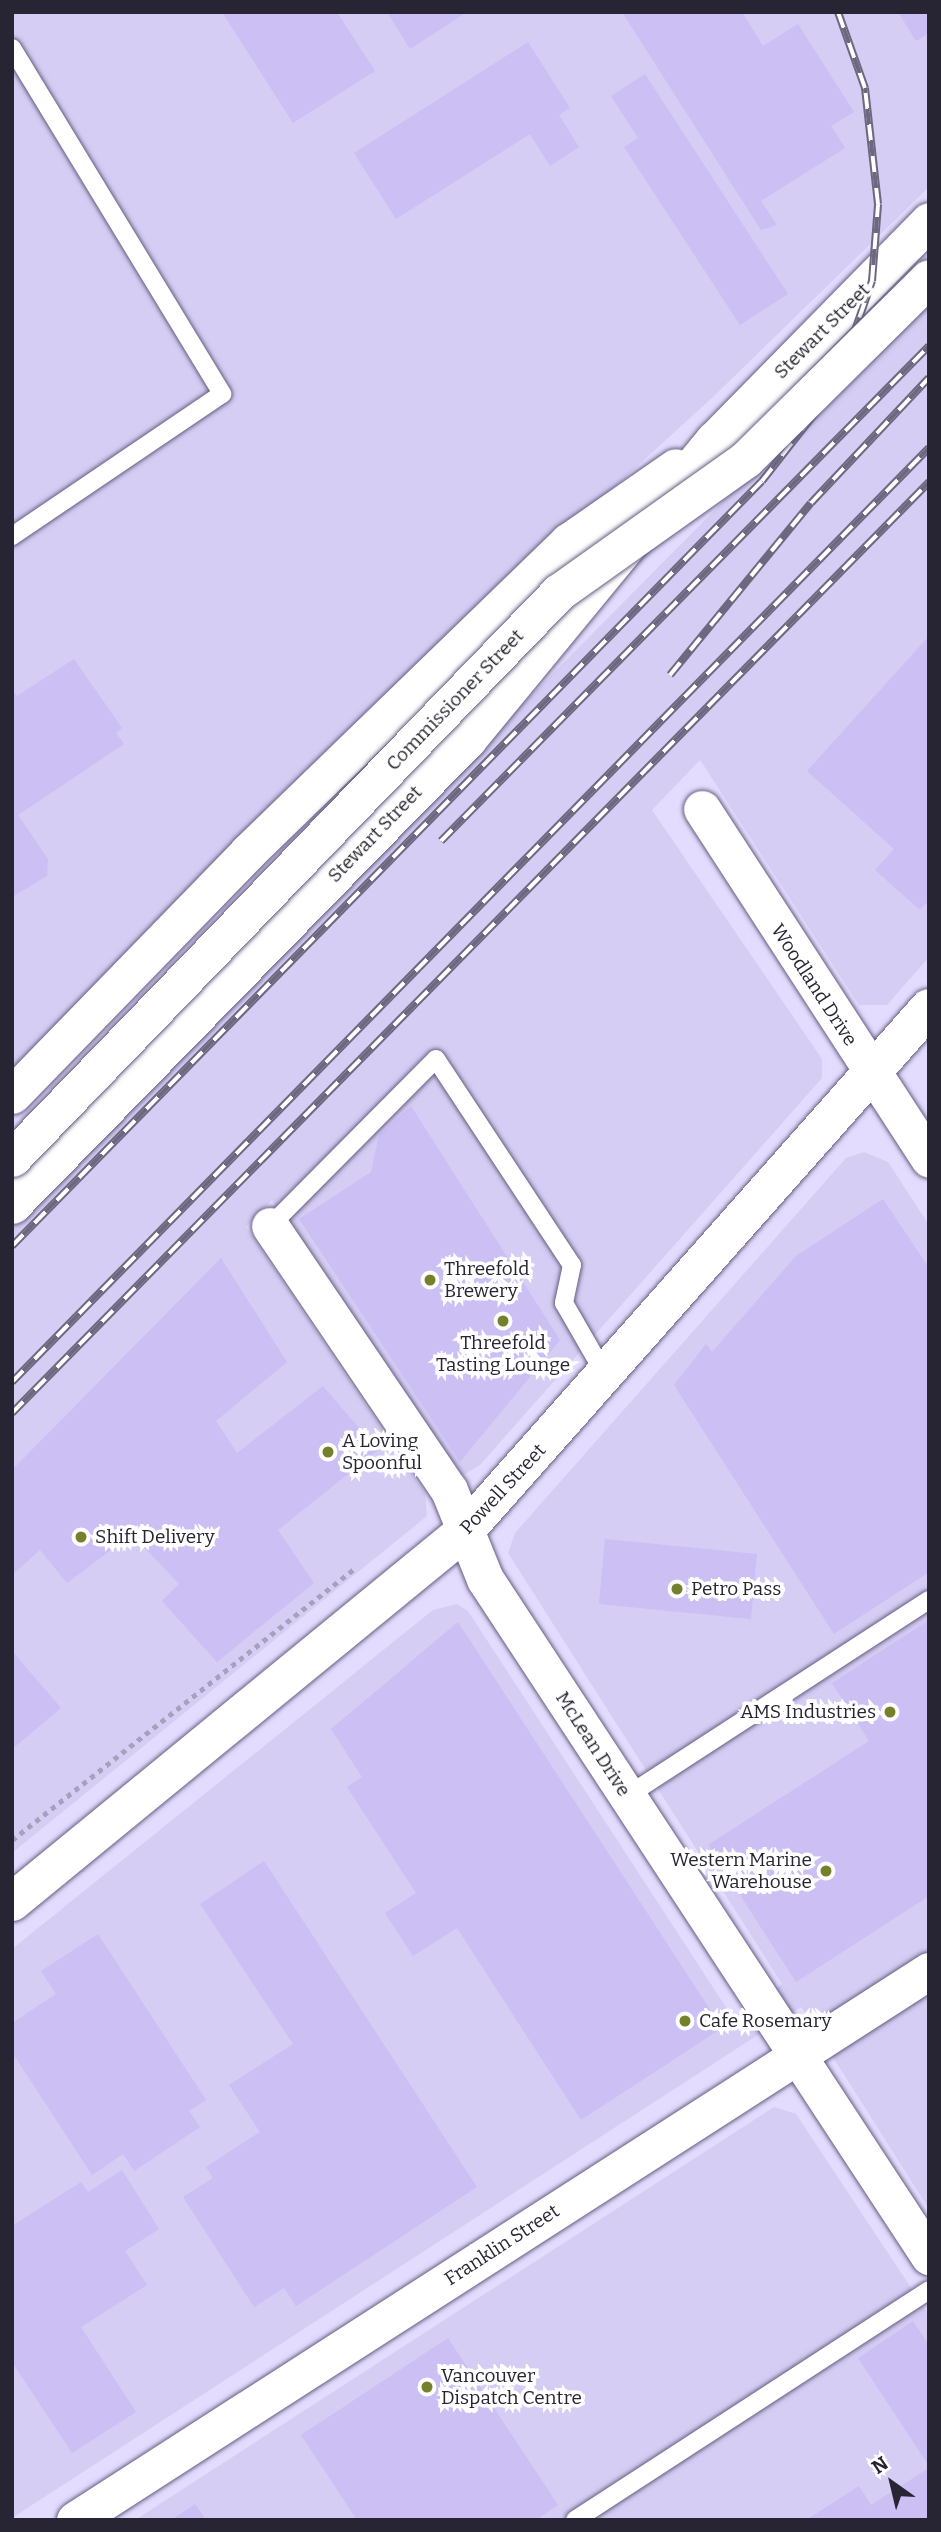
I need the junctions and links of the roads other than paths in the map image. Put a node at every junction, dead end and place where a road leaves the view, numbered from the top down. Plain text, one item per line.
1 (12, 48) edge
2 (17, 73) edge
3 (929, 221) edge
4 (929, 278) edge
5 (714, 440) junction
6 (12, 536) edge
7 (702, 809) dead end
8 (929, 1008) edge
9 (872, 1072) junction
10 (12, 1095) edge
11 (12, 1158) edge
12 (929, 1159) edge
13 (12, 1205) edge
14 (270, 1226) joint
15 (606, 1376) junction
16 (465, 1531) junction
17 (929, 1600) edge
18 (627, 1796) junction
19 (12, 1902) edge
20 (929, 1971) edge
21 (797, 2056) junction
22 (929, 2256) edge
23 (929, 2290) edge
24 (75, 2520) edge
25 (575, 2520) edge

1 - 2 lane
2 - 6 lane
3 - 5 street, Stewart Street
4 - 11 street, Commissioner Street, bridge
5 - 10 street, Stewart Street
5 - 13 street, Stewart Street
7 - 9 street, Woodland Drive
8 - 9 main road, Powell Street
9 - 12 street, Woodland Drive
9 - 15 main road, Powell Street
14 - 15 lane
14 - 16 street, McLean Drive
15 - 16 main road, Powell Street
16 - 18 street, McLean Drive
16 - 19 main road, Powell Street
17 - 18 lane
18 - 21 street, McLean Drive
20 - 21 street, Franklin Street
21 - 22 street, McLean Drive
21 - 24 street, Franklin Street
23 - 25 lane

